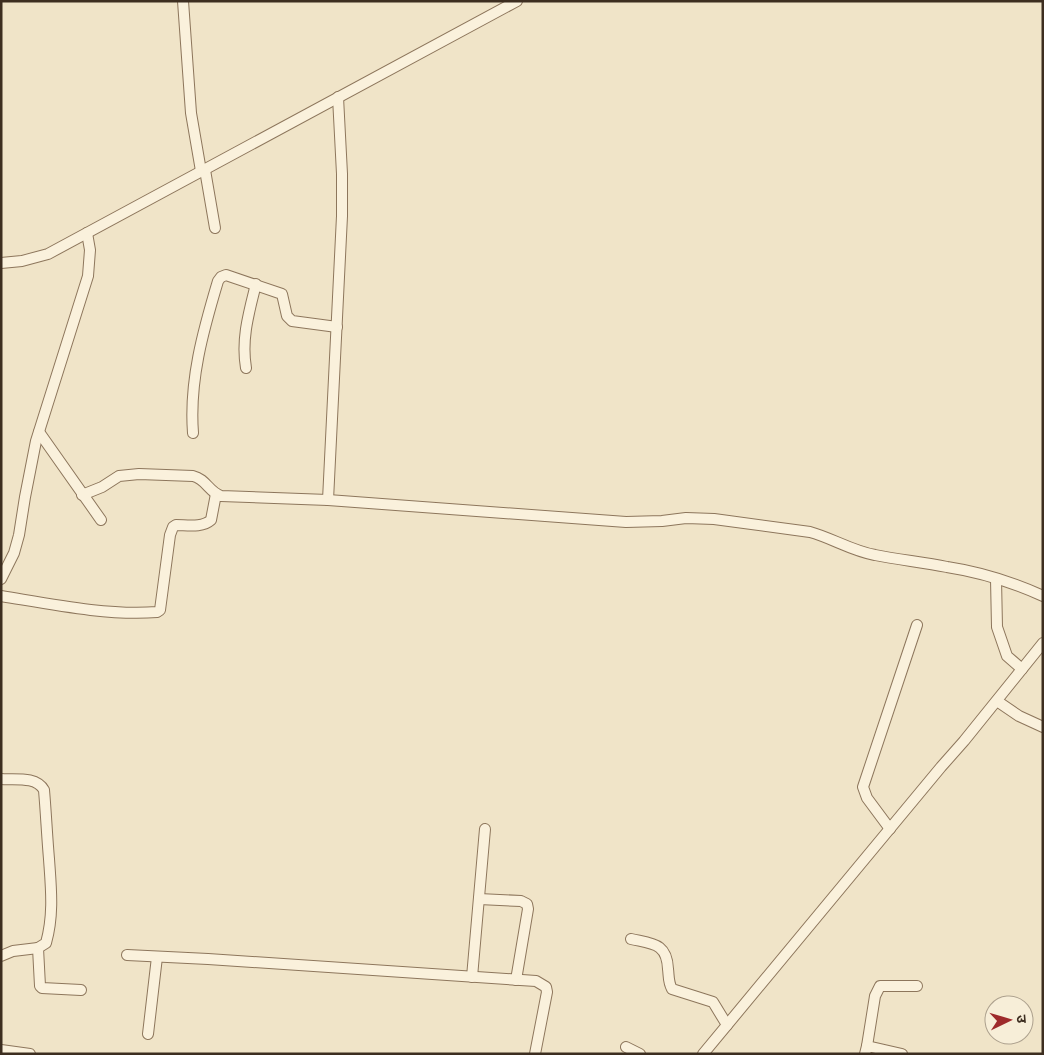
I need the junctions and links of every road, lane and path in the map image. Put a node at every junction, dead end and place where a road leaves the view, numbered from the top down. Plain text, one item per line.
1 (183, 1) edge
2 (517, 1) edge
3 (338, 97) junction
4 (203, 170) junction
5 (215, 228) dead end
6 (87, 233) junction
7 (1, 263) edge
8 (256, 284) junction
9 (337, 327) junction
10 (246, 368) dead end
11 (39, 432) junction
12 (193, 433) dead end
13 (216, 494) junction
14 (82, 495) junction
15 (328, 500) junction
16 (101, 520) dead end
17 (1, 579) edge
18 (996, 579) junction
19 (1, 596) edge
20 (1043, 596) edge
21 (917, 625) dead end
22 (1043, 643) edge
23 (1022, 669) junction
24 (996, 701) junction
25 (1043, 727) edge
26 (1, 779) edge
27 (485, 829) dead end
28 (890, 829) junction
29 (479, 899) junction
30 (632, 939) dead end
31 (38, 948) junction
32 (127, 955) dead end
33 (1, 956) edge
34 (156, 957) junction
35 (472, 977) junction
36 (516, 980) junction
37 (918, 986) dead end
38 (81, 990) dead end
39 (727, 1025) junction
40 (148, 1034) dead end
41 (626, 1047) dead end
42 (1, 1050) edge
43 (866, 1050) edge
44 (30, 1054) edge
45 (535, 1054) edge
46 (640, 1054) edge
47 (703, 1054) edge
48 (902, 1054) edge

1 - 4 street
2 - 3 street
3 - 4 street
3 - 9 street
4 - 5 street
4 - 6 street
6 - 7 street
6 - 11 street
8 - 9 street
8 - 10 street
8 - 12 street
9 - 15 street
11 - 14 street
11 - 17 street
13 - 14 street
13 - 15 street
13 - 19 street
14 - 16 street
15 - 18 street
18 - 20 street
18 - 23 street
21 - 28 street
22 - 23 street
23 - 24 street
24 - 25 street
24 - 28 street
26 - 31 street
27 - 29 street
28 - 39 street
29 - 35 street
29 - 36 street
30 - 39 street
31 - 33 street
31 - 38 street
32 - 34 street
34 - 35 street
34 - 40 street
35 - 36 street
36 - 45 street
37 - 43 street
39 - 47 street
41 - 46 street
42 - 44 street
43 - 48 street

